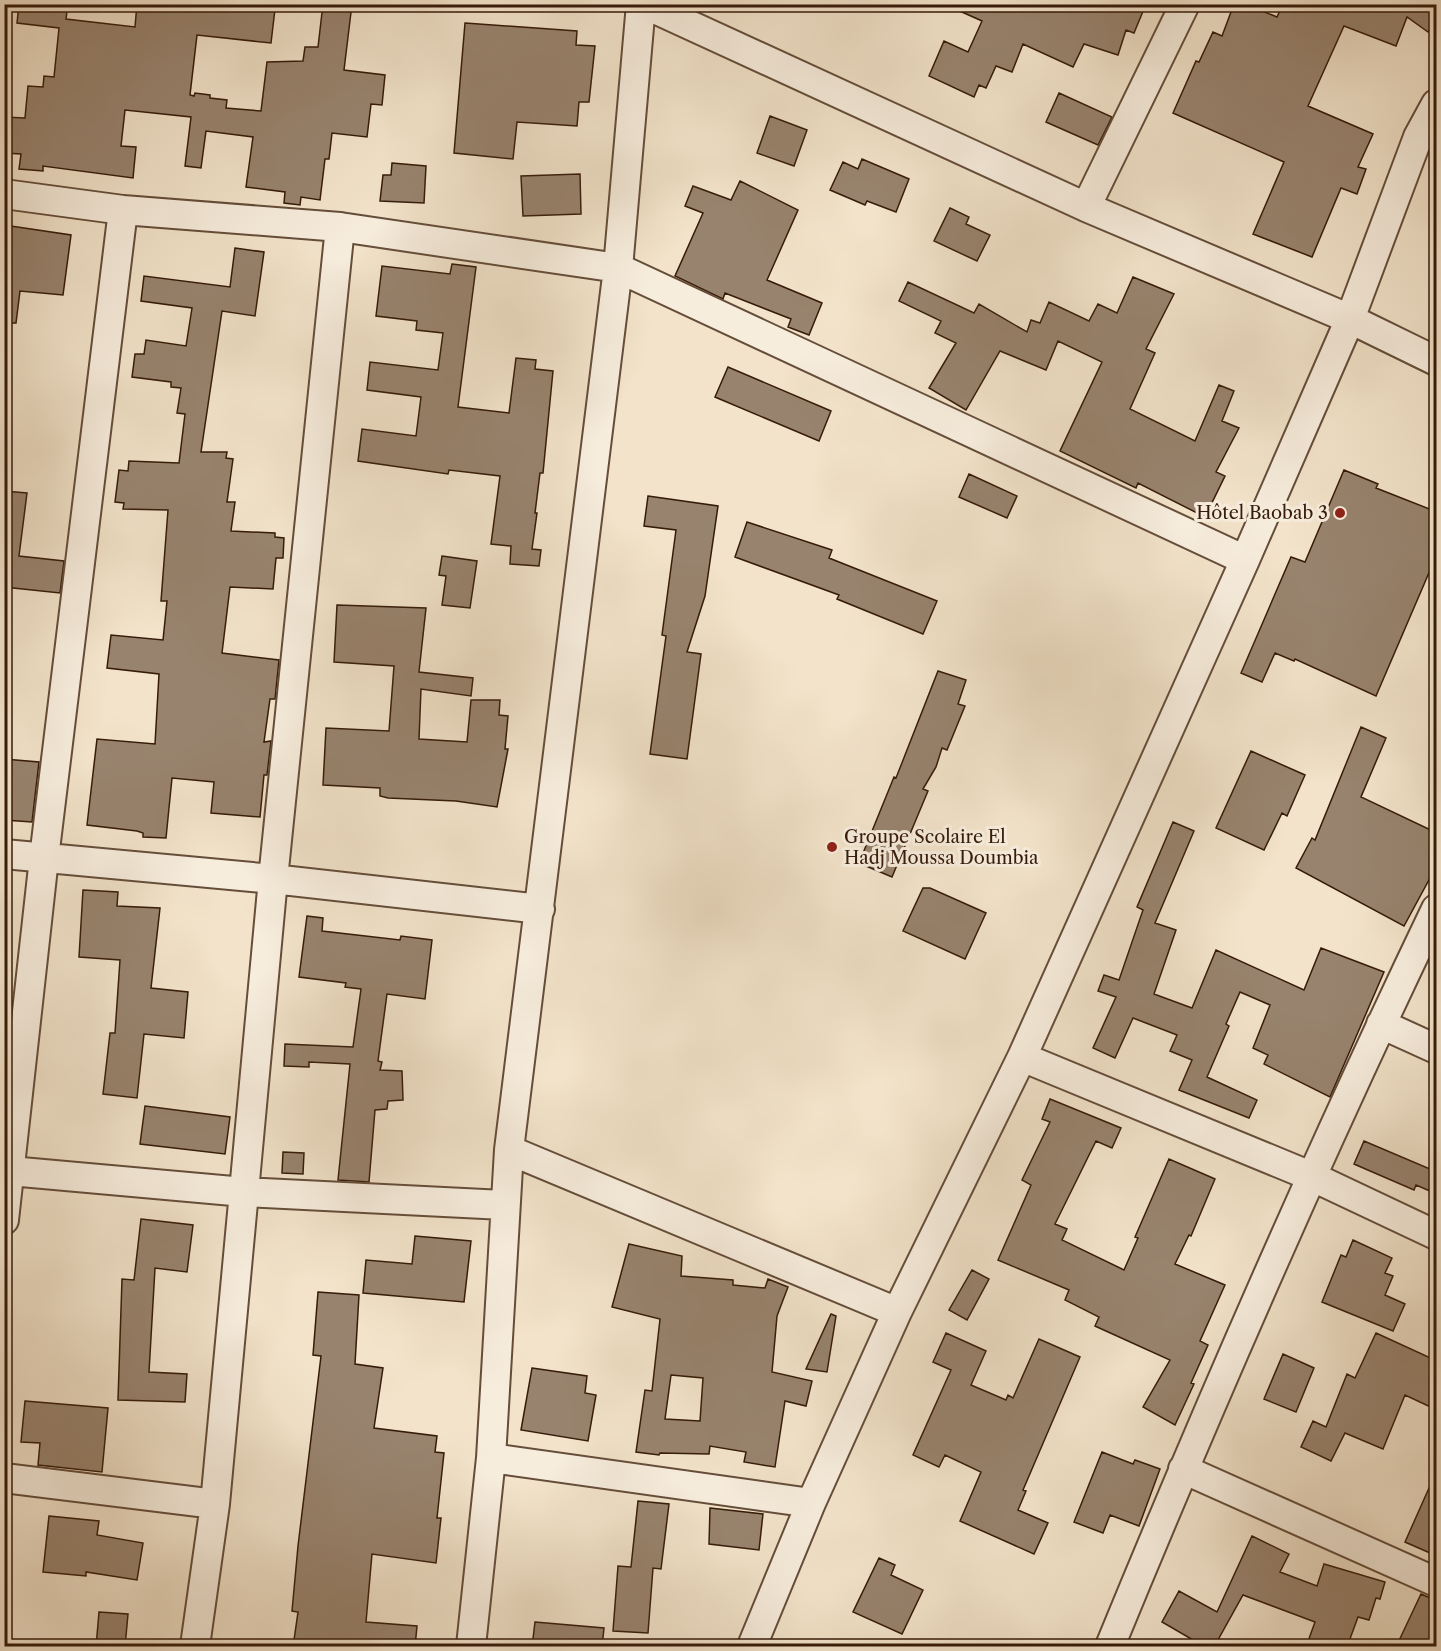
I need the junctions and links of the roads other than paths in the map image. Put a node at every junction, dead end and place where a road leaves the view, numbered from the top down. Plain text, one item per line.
1 (642, 4) edge
2 (1185, 4) edge
3 (1437, 104) edge
4 (4, 194) edge
5 (1086, 207) junction
6 (123, 210) junction
7 (340, 227) junction
8 (618, 268) junction
9 (1350, 319) junction
10 (1437, 362) edge
11 (1245, 560) junction
12 (4, 854) edge
13 (44, 858) junction
14 (273, 879) junction
15 (540, 909) junction
16 (1437, 909) edge
17 (1381, 1024) junction
18 (1437, 1049) edge
19 (1022, 1057) junction
20 (509, 1150) junction
21 (10, 1171) junction
22 (1313, 1177) junction
23 (244, 1192) junction
24 (504, 1205) junction
25 (4, 1220) edge
26 (1437, 1236) edge
27 (897, 1312) junction
28 (491, 1458) junction
29 (1183, 1469) junction
30 (4, 1478) edge
31 (811, 1503) junction
32 (215, 1504) junction
33 (1437, 1582) edge
34 (752, 1646) edge
35 (195, 1647) edge
36 (471, 1647) edge
37 (1110, 1647) edge

1 - 5 street
1 - 8 street
2 - 5 street
3 - 9 street
4 - 6 street
5 - 9 street
6 - 7 street
6 - 13 street
7 - 8 street
7 - 14 street
8 - 11 street
8 - 15 street
9 - 10 street
9 - 11 street
11 - 19 street
12 - 13 street
13 - 14 street
13 - 21 street
14 - 15 street
14 - 23 street
15 - 20 street
16 - 17 street
17 - 18 street
17 - 22 street
19 - 22 street
19 - 27 street
20 - 24 street
20 - 27 street
21 - 23 street
21 - 25 street
22 - 26 street
22 - 29 street
23 - 24 street
23 - 32 street
24 - 28 street
27 - 31 street
28 - 31 street
28 - 36 street
29 - 33 street
29 - 37 street
30 - 32 street
31 - 34 street
32 - 35 street

